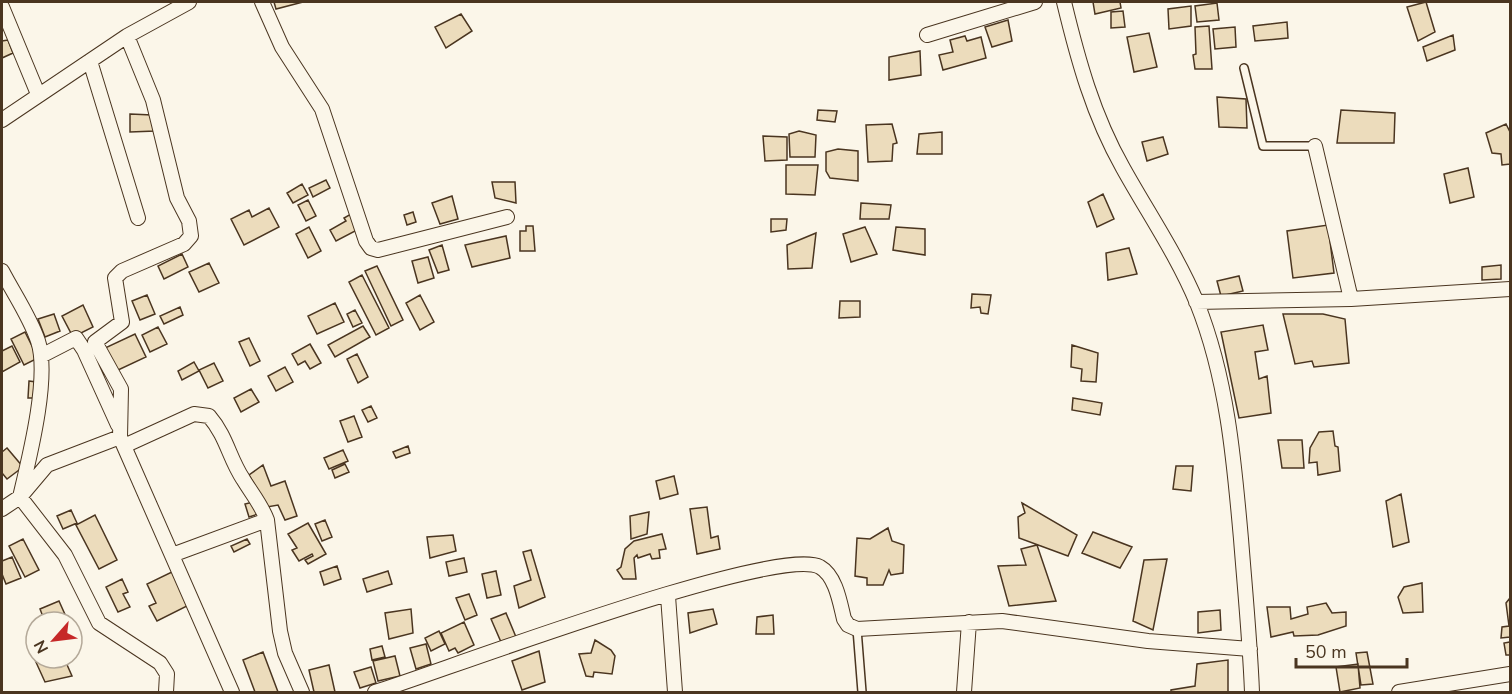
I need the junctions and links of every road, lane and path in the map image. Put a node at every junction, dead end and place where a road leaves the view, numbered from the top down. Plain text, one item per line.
1 (189, 2) edge
2 (262, 2) edge
3 (1035, 2) edge
4 (1065, 2) edge
5 (2, 8) edge
6 (927, 35) dead end
7 (127, 36) junction
8 (90, 61) junction
9 (1244, 68) dead end
10 (38, 94) junction
11 (2, 120) edge
12 (1315, 146) joint
13 (507, 217) dead end
14 (138, 218) dead end
15 (2, 271) edge
16 (1510, 289) edge
17 (1350, 299) junction
18 (1196, 302) junction
19 (41, 356) junction
20 (121, 437) junction
21 (20, 497) junction
22 (2, 509) edge
23 (267, 520) junction
24 (172, 555) junction
25 (668, 596) junction
26 (969, 622) junction
27 (856, 629) junction
28 (1250, 649) junction
29 (1510, 674) edge
30 (1457, 687) edge
31 (166, 693) edge
32 (232, 693) edge
33 (302, 693) edge
34 (375, 693) edge
35 (675, 693) edge
36 (862, 693) edge
37 (964, 693) edge
38 (1252, 693) edge
39 (1399, 693) edge

1 - 7 street
2 - 13 street
3 - 6 street
4 - 18 street
5 - 10 street
7 - 8 street
7 - 20 street
8 - 10 street
8 - 14 street
9 - 12 lane
10 - 11 street
12 - 17 street
15 - 19 street
16 - 17 street
17 - 18 street
18 - 28 street
19 - 20 street
19 - 21 street
20 - 21 street
20 - 23 street
20 - 24 street
21 - 22 street
21 - 31 street
23 - 24 street
23 - 33 street
24 - 32 street
25 - 27 street
25 - 34 street
25 - 35 street
26 - 27 street
26 - 28 street
26 - 37 street
27 - 36 lane
28 - 38 street
29 - 30 street
30 - 39 street

